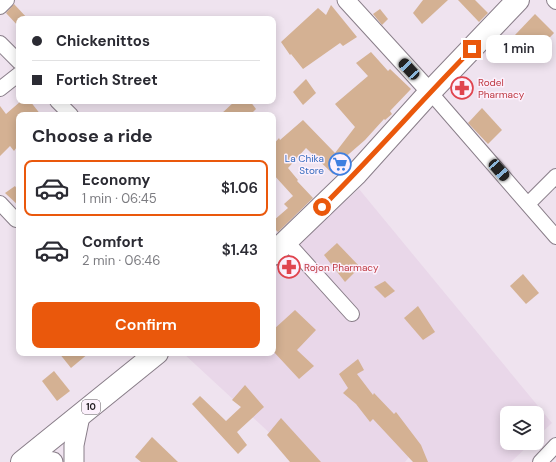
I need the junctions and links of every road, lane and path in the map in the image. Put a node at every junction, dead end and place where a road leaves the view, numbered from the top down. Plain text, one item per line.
1 (7, 0) edge
2 (346, 0) edge
3 (513, 2) edge
4 (0, 7) edge
5 (0, 42) edge
6 (16, 59) edge
7 (16, 76) edge
8 (0, 89) edge
9 (430, 92) junction
10 (60, 104) edge
11 (68, 112) edge
12 (556, 176) edge
13 (0, 203) edge
14 (528, 204) junction
15 (16, 220) dead end
16 (556, 237) edge
17 (280, 248) edge
18 (352, 314) dead end
19 (153, 356) edge
20 (80, 416) junction
21 (556, 445) edge
22 (23, 461) edge
23 (53, 462) edge
24 (74, 462) edge
25 (540, 462) edge

1 - 4 street
2 - 9 street
3 - 9 highway
5 - 6 street
7 - 8 street
9 - 14 street
9 - 17 highway
10 - 11 street
12 - 14 street
13 - 15 street
14 - 16 street
17 - 18 street
19 - 20 highway, 10
20 - 22 highway, 10
20 - 24 main road
21 - 25 street
22 - 23 main road

